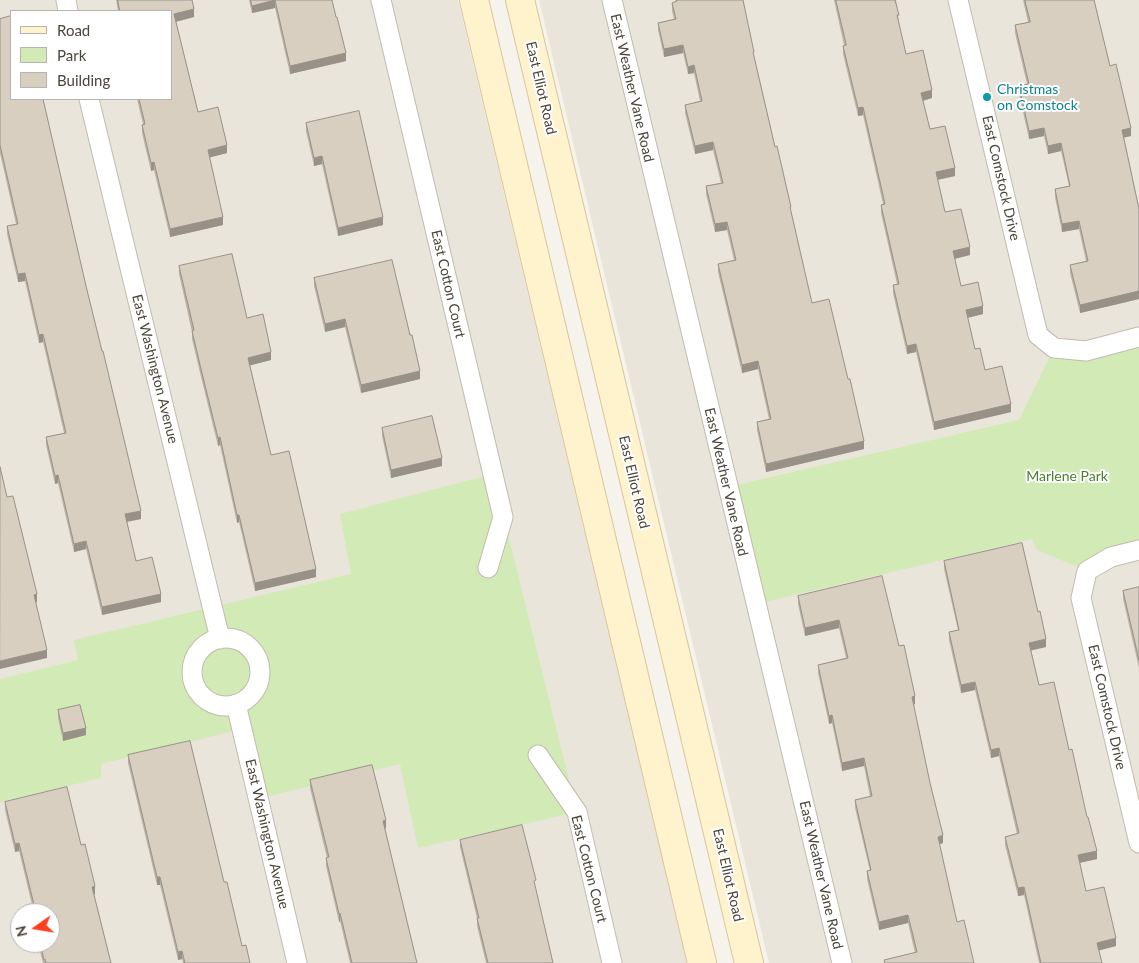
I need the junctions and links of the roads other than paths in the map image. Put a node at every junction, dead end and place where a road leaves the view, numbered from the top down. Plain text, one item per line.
1 (381, 0) edge
2 (474, 0) edge
3 (520, 0) edge
4 (612, 0) edge
5 (958, 0) edge
6 (89, 100) edge
7 (1139, 337) edge
8 (1139, 550) edge
9 (488, 568) dead end
10 (220, 639) junction
11 (236, 704) junction
12 (538, 755) dead end
13 (1139, 843) edge
14 (297, 963) edge
15 (612, 963) edge
16 (702, 963) edge
17 (749, 963) edge
18 (842, 963) edge

1 - 9 street, East Cotton Court
2 - 16 main road
3 - 17 main road, East Elliot Road
4 - 18 street, East Weather Vane Road
5 - 7 street, East Comstock Drive
6 - 10 street, East Washington Avenue
8 - 13 street, East Comstock Drive
10 - 11 street
10 - 11 street
11 - 14 street, East Washington Avenue
12 - 15 street, East Cotton Court

